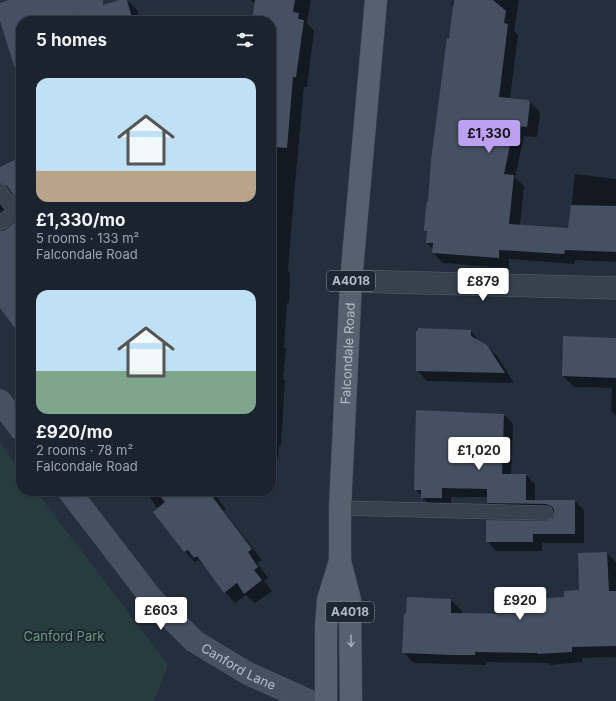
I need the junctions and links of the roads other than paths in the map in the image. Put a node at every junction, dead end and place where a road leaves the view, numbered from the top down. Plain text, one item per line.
1 (376, 1) edge
2 (0, 191) edge
3 (0, 223) edge
4 (351, 281) junction
5 (616, 288) edge
6 (0, 401) edge
7 (16, 422) edge
8 (73, 496) edge
9 (340, 508) junction
10 (546, 513) dead end
11 (340, 562) junction
12 (309, 701) edge
13 (326, 701) edge
14 (351, 701) edge

1 - 4 main road, Falcondale Road / A4018
2 - 3 lane
4 - 5 street
4 - 9 main road, Falcondale Road / A4018
6 - 7 street
8 - 12 street, Canford Lane
9 - 10 lane
9 - 11 main road, Falcondale Road / A4018
11 - 13 main road, Falcondale Road / A4018
11 -> 14 main road, Falcondale Road / A4018

